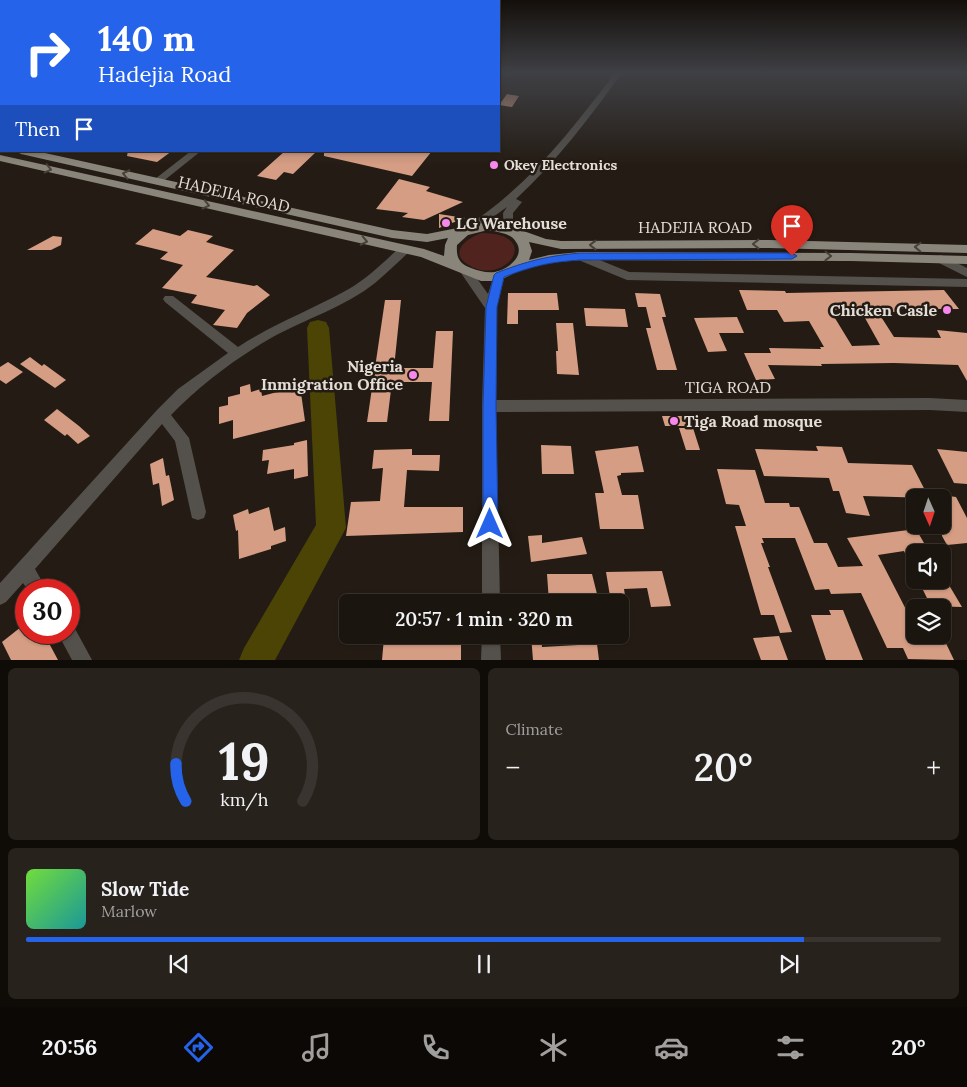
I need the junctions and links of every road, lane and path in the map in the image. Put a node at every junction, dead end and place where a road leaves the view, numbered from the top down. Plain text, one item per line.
1 (593, 104) edge
2 (602, 104) edge
3 (26, 152) edge
4 (196, 152) edge
5 (0, 158) edge
6 (158, 181) junction
7 (466, 231) junction
8 (512, 233) junction
9 (405, 249) junction
10 (967, 249) edge
11 (580, 256) junction
12 (942, 259) junction
13 (967, 260) edge
14 (518, 267) junction
15 (463, 270) junction
16 (967, 273) edge
17 (499, 275) junction
18 (967, 283) edge
19 (170, 299) dead end
20 (492, 307) junction
21 (237, 353) junction
22 (489, 406) junction
23 (967, 406) edge
24 (162, 414) junction
25 (198, 512) dead end
26 (25, 570) junction
27 (31, 579) edge
28 (491, 594) edge
29 (0, 596) edge
30 (73, 644) edge
31 (491, 644) edge
32 (83, 660) edge
33 (491, 660) edge

1 - 7 street
2 - 8 street
6 -> 3 main road, HADEJIA ROAD
4 - 6 street
5 -> 9 main road, HADEJIA ROAD
6 - 7 main road, HADEJIA ROAD
7 - 8 main road
7 - 15 main road
10 -> 8 main road, HADEJIA ROAD
8 - 14 main road
9 - 15 main road, HADEJIA ROAD
9 - 21 street
11 -> 12 main road, HADEJIA ROAD
11 - 14 main road, HADEJIA ROAD
11 - 18 street
12 - 13 main road, HADEJIA ROAD
12 - 16 street
14 - 17 main road
15 - 17 main road
15 - 20 street
17 - 20 street
19 - 21 street
20 - 22 street
21 - 24 street
22 - 23 street, TIGA ROAD
22 - 28 street
24 - 25 street
24 - 26 street
26 - 27 street
26 - 29 street
30 - 32 street
31 - 33 street

